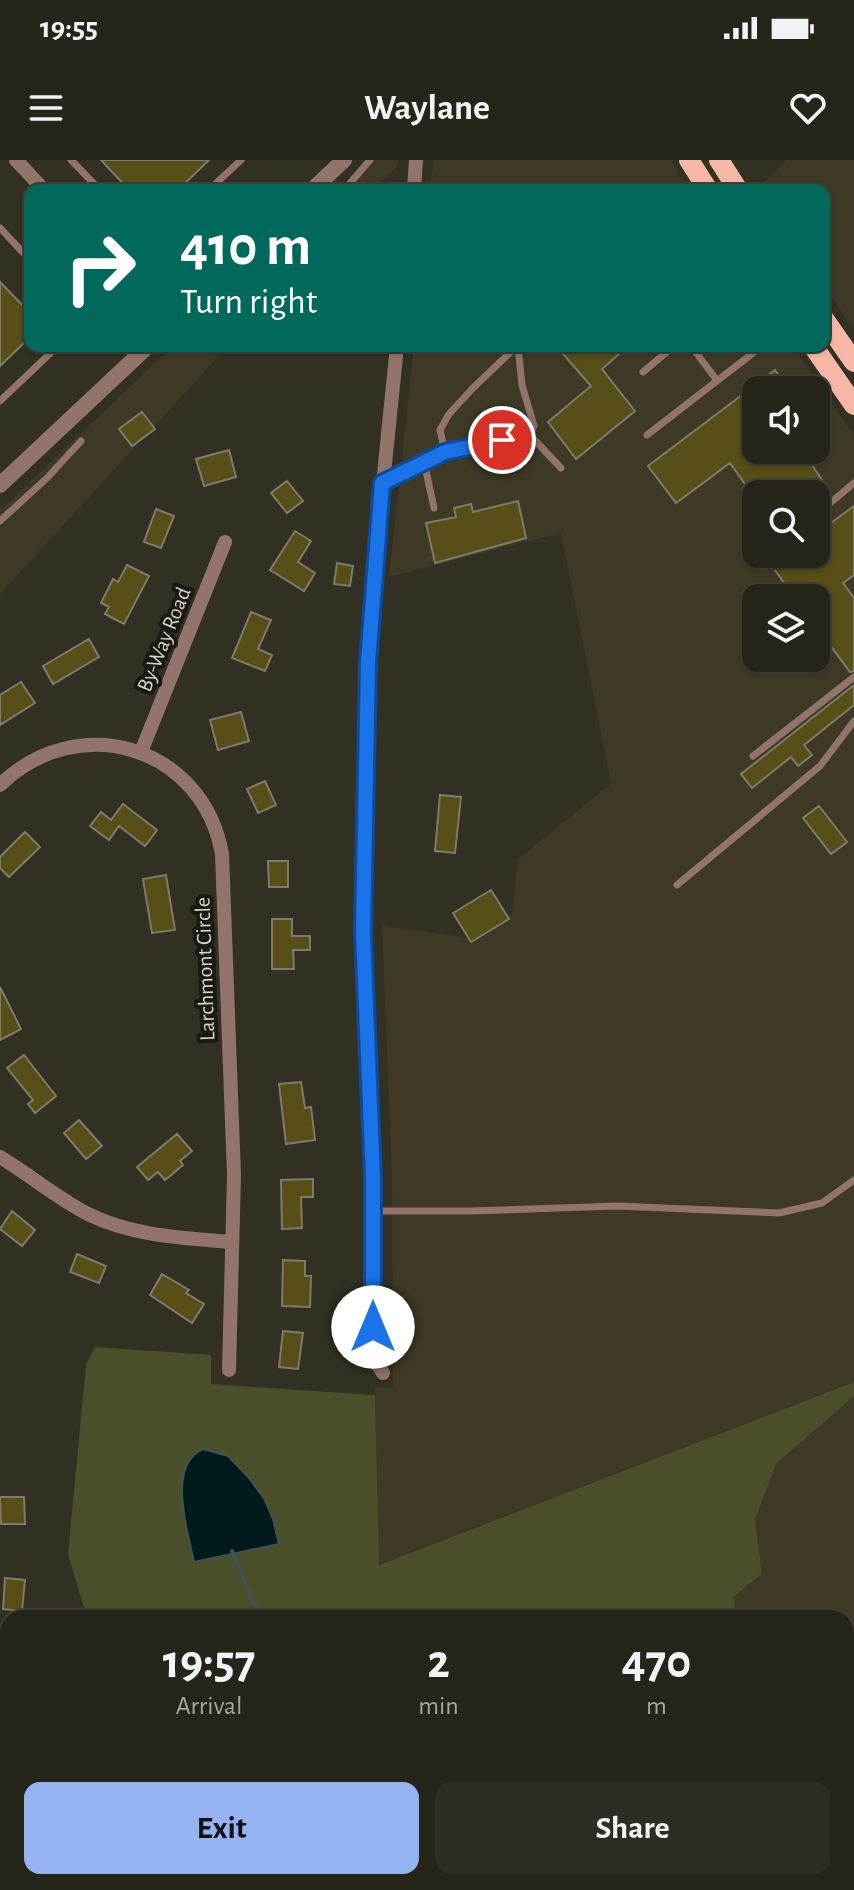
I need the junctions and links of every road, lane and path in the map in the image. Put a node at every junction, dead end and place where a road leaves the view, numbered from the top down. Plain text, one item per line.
1 (16, 160) edge
2 (71, 160) edge
3 (241, 160) edge
4 (344, 160) edge
5 (370, 160) edge
6 (416, 160) edge
7 (689, 160) edge
8 (719, 160) edge
9 (38, 184) edge
10 (94, 184) edge
11 (215, 184) edge
12 (318, 184) edge
13 (349, 184) edge
14 (414, 184) edge
15 (702, 184) edge
16 (734, 184) edge
17 (0, 228) edge
18 (24, 254) edge
19 (830, 328) edge
20 (52, 352) edge
21 (142, 352) edge
22 (396, 352) edge
23 (512, 352) edge
24 (519, 352) edge
25 (667, 352) edge
26 (696, 352) edge
27 (754, 352) edge
28 (817, 352) edge
29 (854, 362) edge
30 (643, 372) dead end
31 (716, 379) junction
32 (0, 401) edge
33 (854, 405) edge
34 (530, 435) junction
35 (647, 435) dead end
36 (81, 441) dead end
37 (445, 452) junction
38 (424, 462) junction
39 (561, 468) dead end
40 (382, 483) junction
41 (854, 483) edge
42 (0, 485) edge
43 (830, 503) edge
44 (434, 508) dead end
45 (0, 521) edge
46 (225, 542) dead end
47 (854, 677) edge
48 (854, 721) edge
49 (141, 752) junction
50 (753, 756) dead end
51 (0, 785) edge
52 (677, 885) dead end
53 (0, 1157) edge
54 (854, 1180) edge
55 (374, 1211) junction
56 (232, 1242) junction
57 (229, 1370) dead end
58 (383, 1373) dead end

1 - 9 street
2 - 10 lane
3 - 11 lane
4 - 12 street
5 - 13 lane
6 - 14 street
7 - 15 main road
8 - 16 main road
17 - 18 lane
19 - 29 main road
20 - 32 lane
21 - 42 street
22 - 40 street
23 - 37 lane
24 - 34 lane
25 - 30 lane
26 - 31 lane
27 - 31 lane
28 - 33 main road
31 - 35 lane
34 - 37 lane
34 - 39 lane
36 - 45 lane
37 - 38 lane
38 - 40 lane
38 - 44 lane
40 - 55 street
41 - 43 lane
46 - 49 street, By-Way Road
47 - 50 lane
48 - 52 lane
49 - 51 street, Larchmont Circle
49 - 56 street, Larchmont Circle
53 - 56 street
54 - 55 lane
55 - 58 street
56 - 57 street, Larchmont Circle

